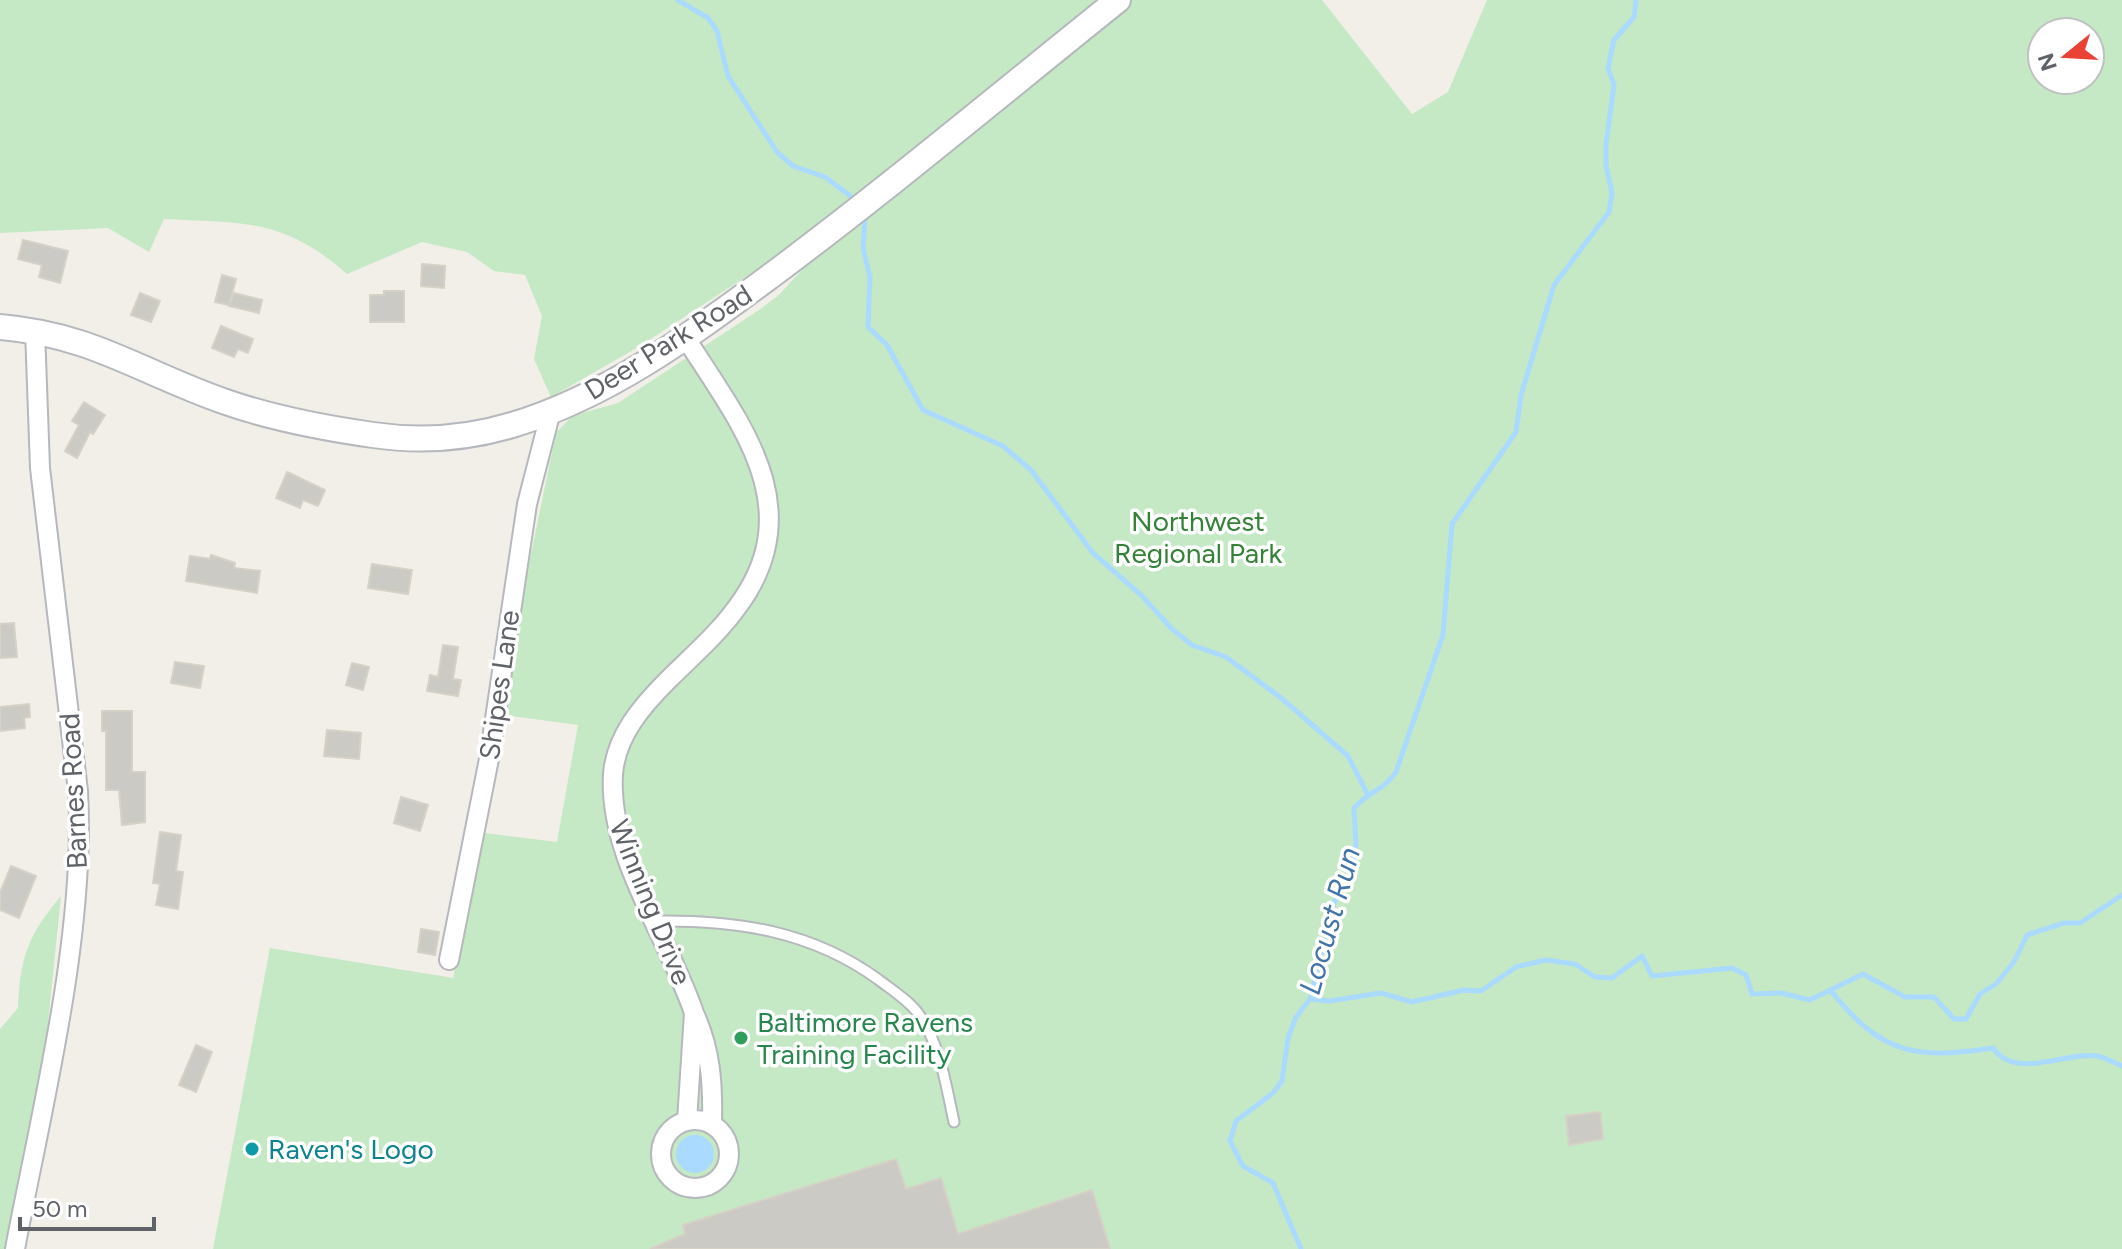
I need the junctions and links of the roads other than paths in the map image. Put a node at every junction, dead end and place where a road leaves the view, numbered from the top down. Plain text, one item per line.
1 (1118, 0) edge
2 (0, 327) edge
3 (35, 330) junction
4 (685, 337) junction
5 (551, 411) junction
6 (656, 921) junction
7 (449, 960) dead end
8 (694, 1013) junction
9 (687, 1121) junction
10 (954, 1122) dead end
11 (712, 1124) junction
12 (15, 1249) edge

1 - 4 street, Deer Park Road
2 - 3 street, Deer Park Road
3 - 5 street, Deer Park Road
3 - 12 street, Barnes Road
4 - 5 street, Deer Park Road
4 - 6 street, Winning Drive
5 - 7 street, Shipes Lane
6 - 8 street, Winning Drive
6 - 10 lane
8 - 9 street, Winning Drive
8 - 11 street, Winning Drive
9 - 11 street
9 - 11 street, Winning Drive

